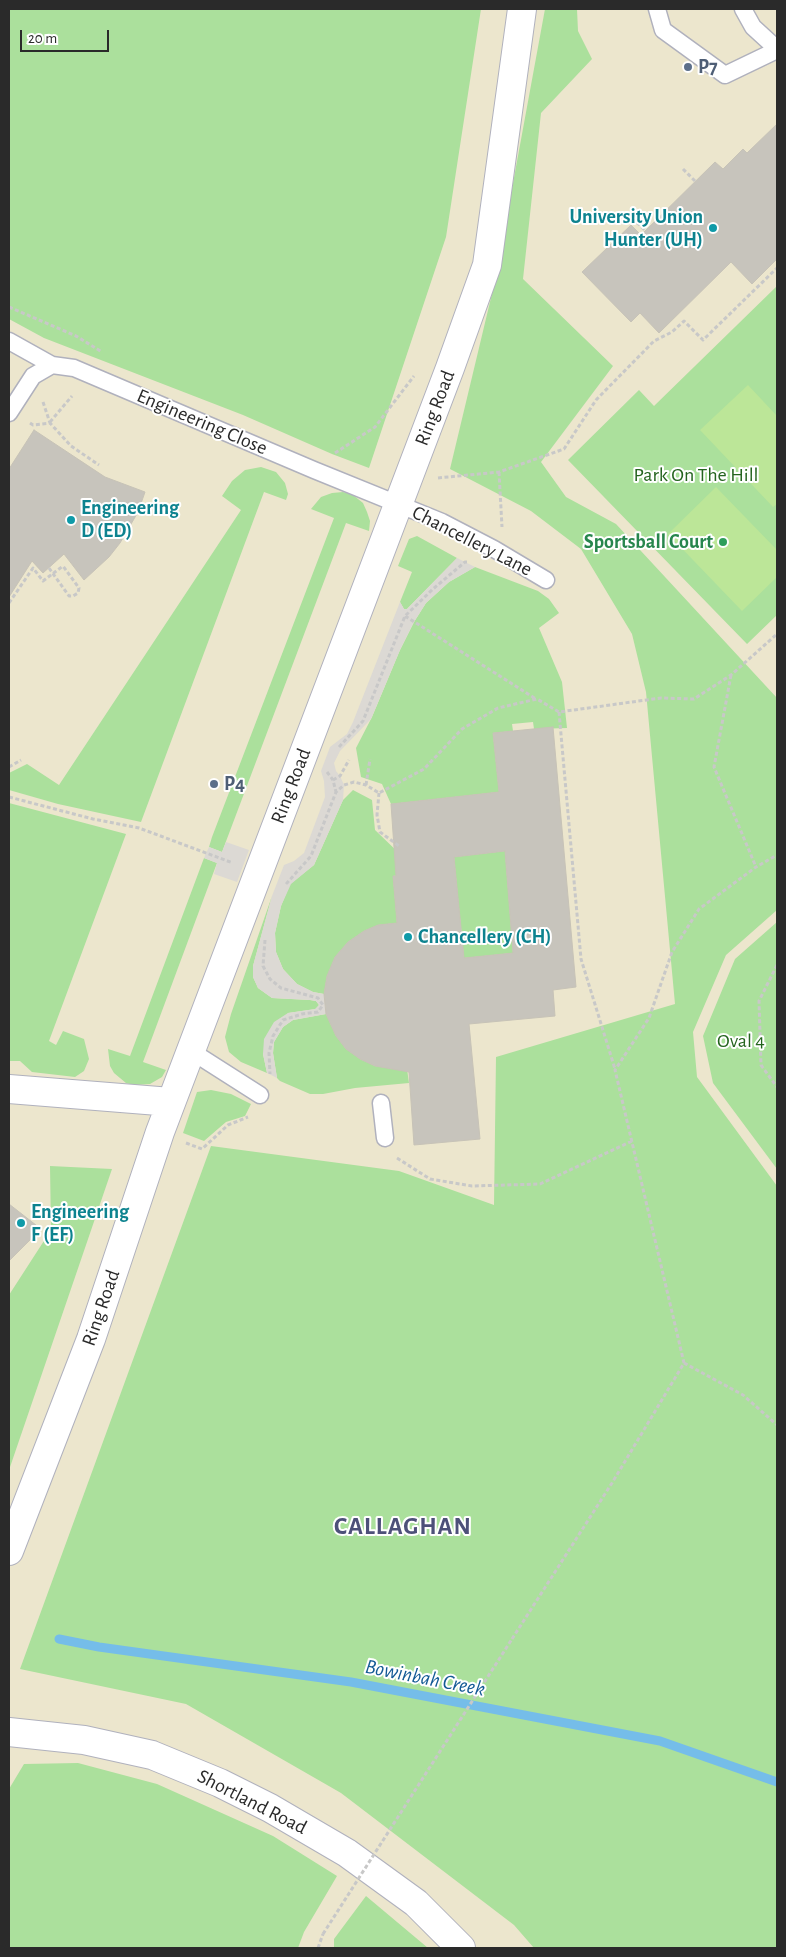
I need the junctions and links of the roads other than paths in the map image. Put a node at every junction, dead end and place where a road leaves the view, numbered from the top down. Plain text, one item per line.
1 (522, 9) edge
2 (657, 9) edge
3 (743, 9) edge
4 (777, 49) edge
5 (9, 341) edge
6 (52, 365) junction
7 (9, 413) edge
8 (397, 504) junction
9 (546, 580) dead end
10 (191, 1051) junction
11 (9, 1089) edge
12 (260, 1094) dead end
13 (171, 1102) junction
14 (381, 1103) dead end
15 (385, 1138) road end
16 (9, 1551) edge
17 (9, 1732) edge
18 (461, 1948) edge

1 - 8 street, Ring Road
2 - 4 lane
3 - 4 lane
5 - 6 lane, Engineering Close
6 - 7 lane
6 - 8 lane, Engineering Close
8 - 9 lane, Chancellery Lane
8 - 10 street, Ring Road
10 - 12 lane
10 - 13 street, Ring Road
11 - 13 street
13 - 16 street, Ring Road
14 - 15 lane
17 - 18 street, Shortland Road

